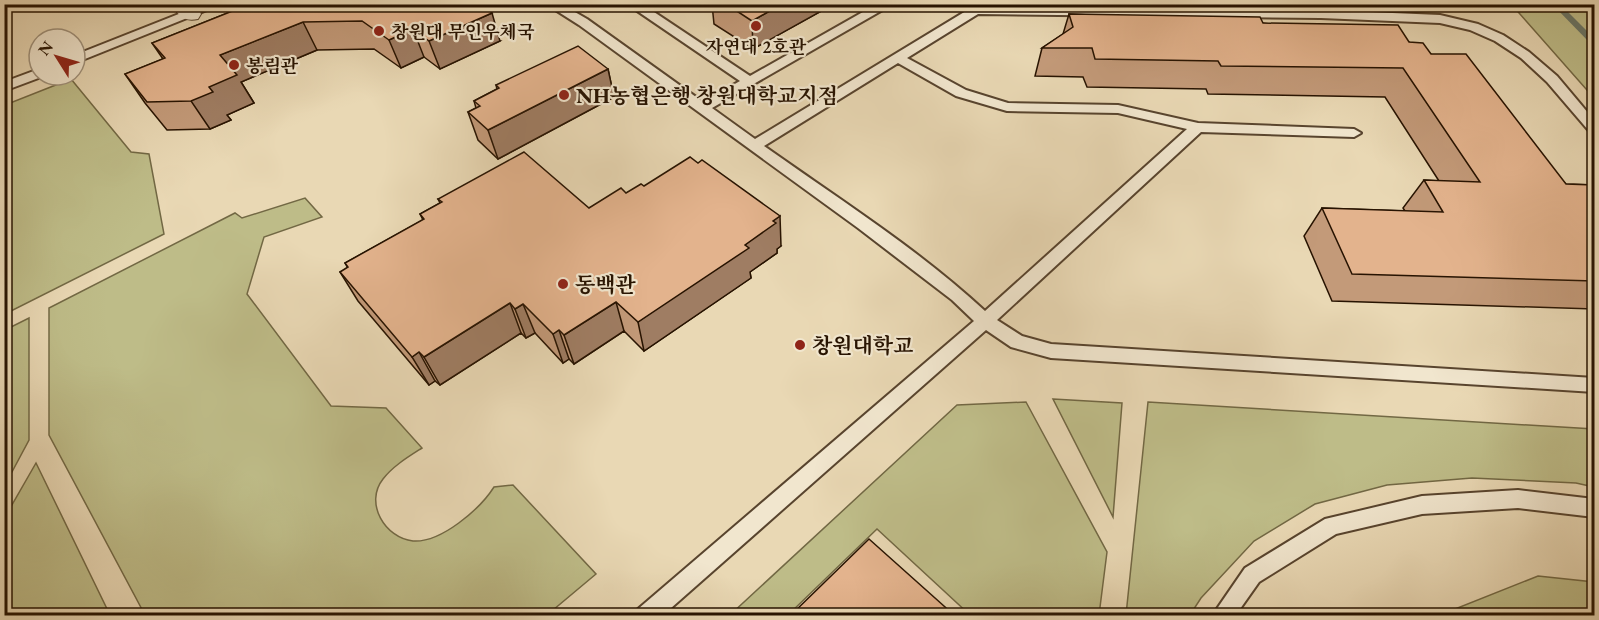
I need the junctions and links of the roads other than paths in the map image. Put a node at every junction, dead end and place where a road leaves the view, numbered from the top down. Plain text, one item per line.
1 (216, 4) edge
2 (552, 4) edge
3 (633, 4) edge
4 (887, 4) edge
5 (952, 4) edge
6 (975, 7) edge
7 (186, 9) edge
8 (1318, 9) edge
9 (87, 54) edge
10 (900, 59) junction
11 (27, 78) edge
12 (749, 81) junction
13 (4, 87) edge
14 (702, 108) junction
15 (1198, 127) junction
16 (1594, 128) edge
17 (1354, 133) dead end
18 (754, 146) junction
19 (985, 321) junction
20 (1594, 385) edge
21 (1594, 508) edge
22 (645, 615) edge
23 (1222, 615) edge

1 - 7 lane
2 - 14 lane
3 - 12 lane
4 - 12 lane
5 - 6 lane
6 - 8 lane
6 - 10 lane
7 - 9 lane
8 - 16 lane
10 - 15 lane
10 - 18 lane
11 - 13 lane
12 - 14 lane
14 - 18 lane
15 - 17 lane
15 - 19 lane
18 - 19 lane
19 - 20 lane
19 - 22 lane
21 - 23 lane

